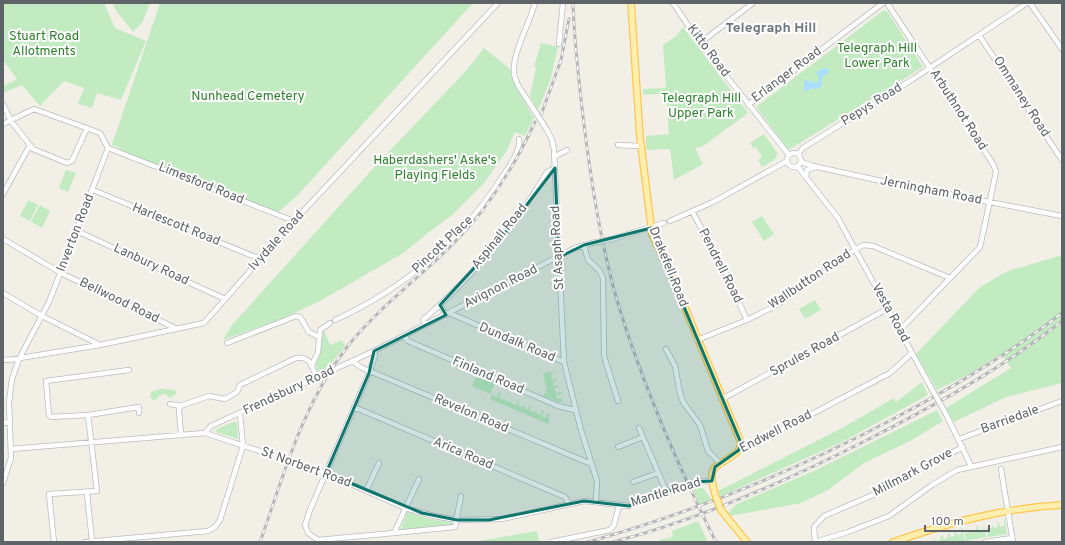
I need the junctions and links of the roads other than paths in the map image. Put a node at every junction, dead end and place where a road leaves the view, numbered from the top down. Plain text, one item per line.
1 (498, 3) edge
2 (535, 3) edge
3 (563, 3) edge
4 (631, 3) edge
5 (673, 3) edge
6 (753, 3) edge
7 (883, 3) edge
8 (887, 3) edge
9 (1027, 3) edge
10 (1030, 3) edge
11 (1019, 5) edge
12 (979, 35) junction
13 (700, 43) junction
14 (559, 44) dead end
15 (1062, 49) edge
16 (930, 68) junction
17 (3, 104) edge
18 (748, 105) junction
19 (10, 120) junction
20 (3, 124) edge
21 (87, 128) junction
22 (519, 139) dead end
23 (30, 145) junction
24 (618, 145) dead end
25 (641, 146) junction
26 (108, 148) junction
27 (567, 150) dead end
28 (798, 154) junction
29 (789, 155) junction
30 (554, 157) junction
31 (1062, 160) edge
32 (787, 161) junction
33 (801, 162) junction
34 (797, 166) junction
35 (817, 167) junction
36 (555, 168) junction
37 (806, 178) junction
38 (93, 190) junction
39 (3, 194) edge
40 (990, 203) junction
41 (693, 213) junction
42 (1062, 216) edge
43 (294, 221) junction
44 (670, 221) dead end
45 (664, 223) dead end
46 (651, 228) junction
47 (77, 231) junction
48 (3, 239) edge
49 (584, 245) junction
50 (856, 249) junction
51 (559, 257) junction
52 (260, 259) junction
53 (61, 272) junction
54 (950, 278) junction
55 (3, 293) edge
56 (225, 299) junction
57 (440, 305) junction
58 (887, 309) junction
59 (448, 314) junction
60 (42, 316) junction
61 (335, 320) dead end
62 (747, 320) junction
63 (330, 323) dead end
64 (424, 323) junction
65 (177, 329) junction
66 (899, 331) junction
67 (404, 336) junction
68 (319, 337) junction
69 (698, 340) junction
70 (227, 343) dead end
71 (100, 345) junction
72 (666, 349) dead end
73 (374, 351) junction
74 (912, 353) junction
75 (20, 358) junction
76 (3, 360) edge
77 (353, 361) junction
78 (564, 362) junction
79 (312, 365) junction
80 (129, 370) dead end
81 (369, 370) junction
82 (317, 379) junction
83 (722, 399) junction
84 (618, 401) dead end
85 (1062, 401) edge
86 (170, 404) dead end
87 (180, 406) junction
88 (354, 407) junction
89 (576, 410) junction
90 (140, 413) dead end
91 (240, 414) junction
92 (88, 415) junction
93 (10, 422) junction
94 (3, 423) edge
95 (639, 428) dead end
96 (205, 433) junction
97 (181, 434) junction
98 (643, 437) junction
99 (959, 439) junction
100 (90, 443) junction
101 (243, 446) junction
102 (618, 447) dead end
103 (963, 447) junction
104 (1062, 447) edge
105 (740, 448) junction
106 (11, 449) junction
107 (719, 462) junction
108 (378, 463) dead end
109 (591, 463) junction
110 (971, 466) junction
111 (1001, 470) dead end
112 (326, 473) junction
113 (658, 473) junction
114 (419, 479) dead end
115 (712, 481) junction
116 (633, 482) dead end
117 (3, 483) edge
118 (366, 490) junction
119 (87, 493) junction
120 (667, 493) junction
121 (461, 496) dead end
122 (596, 502) junction
123 (570, 504) junction
124 (1062, 505) edge
125 (619, 506) junction
126 (405, 508) junction
127 (1008, 511) junction
128 (457, 520) junction
129 (394, 533) junction
130 (1012, 540) edge
131 (92, 541) edge
132 (100, 541) edge
133 (54, 542) edge
134 (85, 542) edge
135 (551, 542) edge
136 (747, 542) edge
137 (815, 542) edge
138 (893, 542) edge
139 (986, 542) edge

1 - 43 street, Ivydale Road
2 - 30 street, St Asaph Road, bridge
3 - 14 street
4 - 25 main road, Drakefell Road
5 - 13 street, Kitto Road
6 - 13 street
7 - 18 street, Erlanger Road
8 - 16 street, Arbuthnot Road
9 - 11 street, Pepys Road
10 - 15 street
11 - 12 street, Pepys Road
12 - 16 street, Pepys Road
12 - 31 street, Ommaney Road
13 - 18 street, Kitto Road
16 - 28 street, Pepys Road
16 - 40 street, Arbuthnot Road
17 - 19 street
18 - 29 street, Kitto Road
19 - 20 street
19 - 21 street
19 - 23 street
21 - 23 street
21 - 26 street
22 - 61 street, Pincott Place
23 - 39 street
24 - 25 street
25 - 46 main road, Drakefell Road
26 - 38 street, Inverton Road
26 - 43 street, Limesford Road
27 - 30 street
28 - 29 street
28 - 33 street
29 - 32 street
30 - 36 street, St Asaph Road
32 - 34 street
32 - 41 street
33 - 34 street
33 - 35 street, Jerningham Road
34 - 37 street, Vesta Road
35 - 37 street
35 - 40 street, Jerningham Road
36 - 51 street, St Asaph Road
36 - 57 street, Aspinall Road
37 - 50 street, Vesta Road
38 - 47 street, Inverton Road
38 - 52 street, Harlescott Road
40 - 42 street, Jerningham Road
40 - 54 street, Arbuthnot Road
41 - 44 street
41 - 62 street, Pendrell Road
43 - 52 street, Ivydale Road
45 - 46 street
46 - 49 street, Avignon Road, bridge
46 - 69 main road, Drakefell Road
47 - 53 street, Inverton Road
47 - 56 street, Lanbury Road
48 - 53 street, Bellwood Road
49 - 51 street, Avignon Road
49 - 84 street
50 - 54 street
50 - 58 street, Vesta Road
50 - 62 street, Wallbutton Road
51 - 59 street, Avignon Road
51 - 78 street, St Asaph Road
52 - 56 street, Ivydale Road
53 - 60 street, Inverton Road
53 - 65 street, Bellwood Road
54 - 66 street, Arbuthnot Road
55 - 60 street
56 - 65 street, Ivydale Road
57 - 59 street
57 - 64 street, Aspinall Road
58 - 66 street, Vesta Road
58 - 83 street, Sprules Road
59 - 64 street, Avignon Road
59 - 78 street, Dundalk Road
60 - 71 street
60 - 75 street, Inverton Road
62 - 69 street, Wallbutton Road
63 - 68 street
64 - 67 street, Avignon Road
65 - 71 street, Ivydale Road
66 - 74 street, Vesta Road
67 - 73 street, Avignon Road
67 - 89 street, Finland Road
68 - 70 street
68 - 79 street
69 - 83 main road, Drakefell Road
71 - 75 street, Ivydale Road
72 - 107 street
73 - 77 street, Frendsbury Road
73 - 81 street
74 - 99 street, Vesta Road, bridge
74 - 105 street, Endwell Road
75 - 76 street, Ivydale Road
75 - 93 street, Inverton Road
77 - 81 street, Revelon Road
77 - 82 street, Frendsbury Road
78 - 89 street, St Asaph Road
79 - 82 street
79 - 87 street
80 - 92 street
81 - 88 street
81 - 109 street, Revelon Road
82 - 91 street, Frendsbury Road
83 - 105 main road, Drakefell Road
85 - 99 street, Barriedale
86 - 87 street
87 - 97 street
88 - 112 street
88 - 123 street, Arica Road
89 - 109 street, St Asaph Road
90 - 92 street
91 - 96 street, Frendsbury Road
91 - 101 street
92 - 100 street
93 - 94 street
93 - 106 street, Inverton Road
95 - 98 street
96 - 97 street, St Norbert Road
96 - 101 street, St Norbert Road
97 - 100 street, St Norbert Road
98 - 102 street
98 - 113 street
99 - 103 street, Vesta Road
100 - 106 street, St Norbert Road
100 - 119 street
101 - 112 street, St Norbert Road
101 - 132 street
103 - 110 street, Vesta Road
103 - 137 street, Millmark Grove
104 - 110 street
105 - 107 main road, Endwell Road
106 - 117 street, Inverton Road
107 - 115 main road
108 - 118 street
109 - 122 street, St Asaph Road
110 - 137 street
111 - 127 street
112 - 118 street, St Norbert Road
112 - 129 street
113 - 116 street
113 - 120 street
114 - 126 street
115 - 120 street, Mantle Road
115 - 136 main road, bridge
118 - 126 street, St Norbert Road
119 - 131 street
119 - 133 street
120 - 125 street, Mantle Road
121 - 128 street
122 - 123 street, St Norbert Road
122 - 125 street, Mantle Road
123 - 128 street, St Norbert Road
124 - 127 main road
125 - 135 street
126 - 128 street, St Norbert Road
126 - 129 street
127 - 130 street
127 - 138 main road
128 - 129 street
130 - 139 street
131 - 132 street
131 - 134 street

